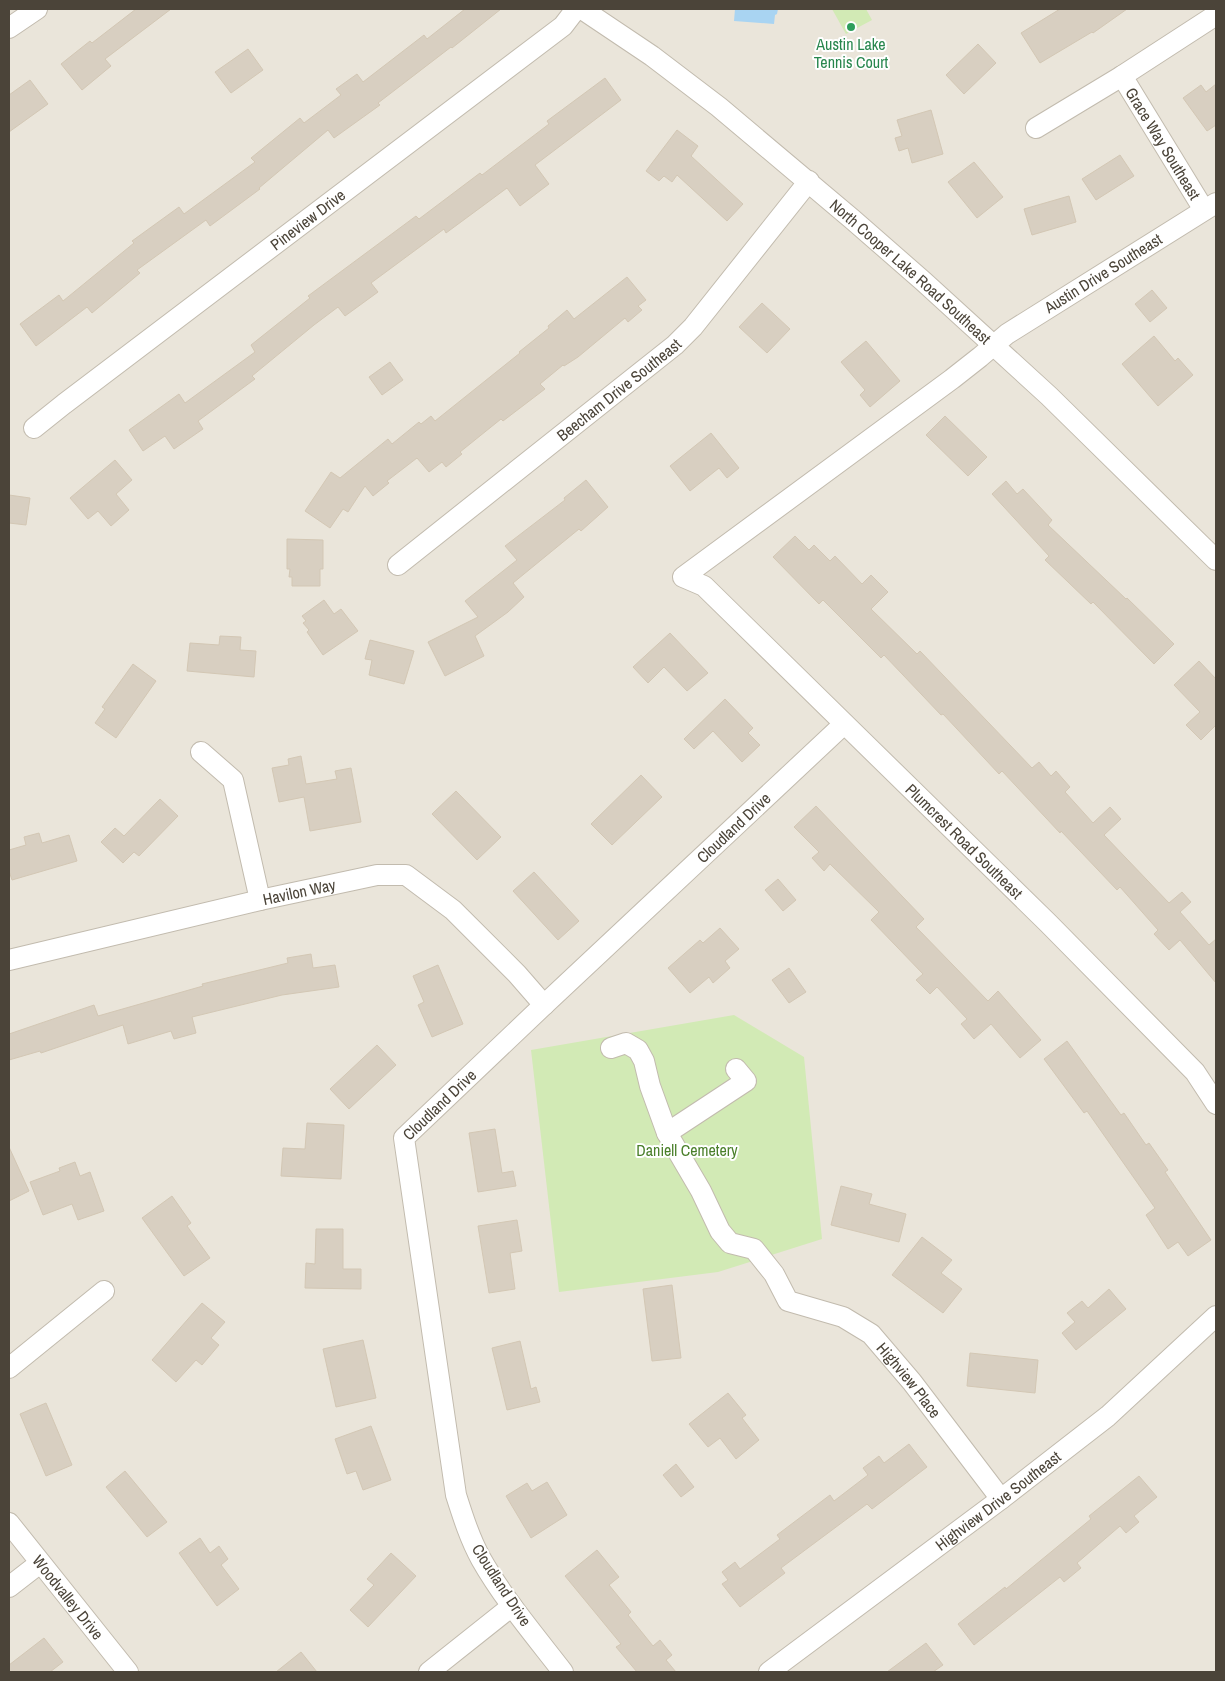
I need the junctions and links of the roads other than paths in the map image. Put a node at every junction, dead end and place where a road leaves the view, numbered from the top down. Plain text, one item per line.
1 (37, 9) edge
2 (576, 9) edge
3 (582, 9) edge
4 (1216, 15) edge
5 (9, 28) edge
6 (1122, 76) junction
7 (1036, 128) dead end
8 (808, 181) junction
9 (1210, 206) edge
10 (993, 346) junction
11 (34, 428) dead end
12 (1216, 560) edge
13 (398, 565) dead end
14 (704, 586) joint
15 (844, 724) junction
16 (201, 752) dead end
17 (260, 900) junction
18 (9, 960) edge
19 (544, 1005) junction
20 (611, 1048) dead end
21 (736, 1069) dead end
22 (1216, 1104) edge
23 (667, 1133) junction
24 (104, 1291) dead end
25 (1216, 1316) edge
26 (9, 1368) edge
27 (1001, 1499) junction
28 (9, 1523) edge
29 (40, 1563) junction
30 (9, 1587) edge
31 (512, 1606) junction
32 (128, 1672) edge
33 (429, 1672) edge
34 (562, 1672) edge
35 (769, 1672) edge

1 - 5 street
2 - 11 street, Pineview Drive
3 - 8 street, North Cooper Lake Road Southeast
4 - 6 street
6 - 7 street
6 - 9 street, Grace Way Southeast
8 - 10 street, North Cooper Lake Road Southeast
8 - 13 street, Beecham Drive Southeast
9 - 10 street, Austin Drive Southeast
10 - 12 street, North Cooper Lake Road Southeast
10 - 14 street, Austin Drive Southeast
14 - 15 street, Plumcrest Road Southeast
15 - 19 street, Cloudland Drive
15 - 22 street, Plumcrest Road Southeast
16 - 17 street
17 - 18 street, Havilon Way
17 - 19 street, Havilon Way
19 - 31 street, Cloudland Drive
20 - 23 street
21 - 23 street
23 - 27 street, Highview Place
24 - 26 street
25 - 27 street, Highview Drive Southeast
27 - 35 street, Highview Drive Southeast
28 - 29 street, Woodvalley Drive
29 - 30 street
29 - 32 street, Woodvalley Drive
31 - 33 street
31 - 34 street, Cloudland Drive

